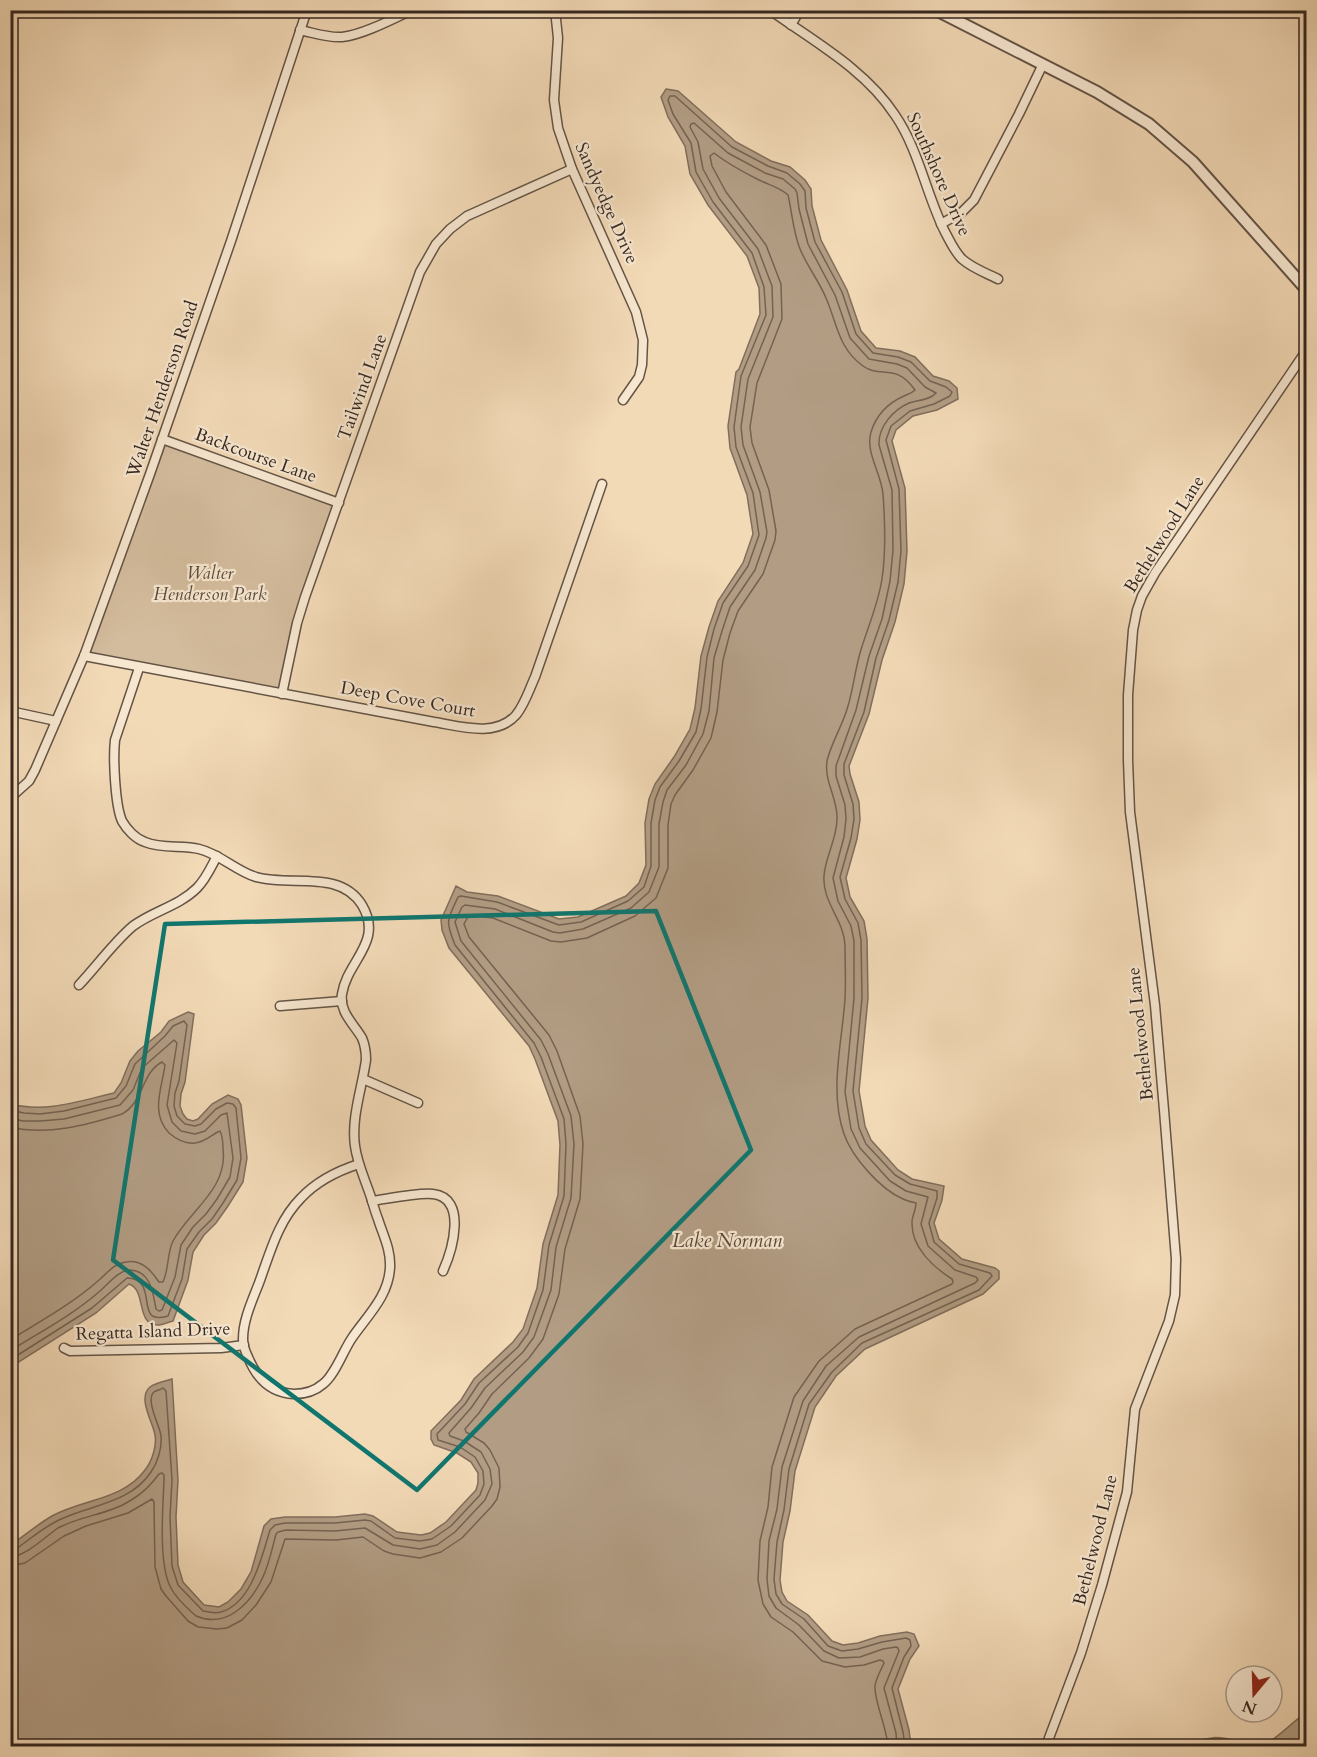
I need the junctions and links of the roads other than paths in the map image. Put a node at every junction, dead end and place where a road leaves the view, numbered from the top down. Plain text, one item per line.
1 (307, 10) edge
2 (412, 10) edge
3 (555, 10) edge
4 (770, 10) edge
5 (800, 10) edge
6 (936, 10) edge
7 (791, 25) junction
8 (300, 30) junction
9 (1043, 64) junction
10 (572, 169) junction
11 (941, 224) junction
12 (998, 279) dead end
13 (1306, 289) edge
14 (1306, 351) edge
15 (623, 400) dead end
16 (162, 439) junction
17 (602, 484) dead end
18 (339, 502) junction
19 (84, 656) junction
20 (139, 668) junction
21 (282, 694) junction
22 (10, 711) edge
23 (56, 721) junction
24 (10, 798) edge
25 (217, 856) junction
26 (79, 985) dead end
27 (342, 1001) junction
28 (280, 1006) dead end
29 (363, 1079) junction
30 (418, 1103) dead end
31 (359, 1164) junction
32 (372, 1201) junction
33 (443, 1271) dead end
34 (244, 1345) junction
35 (64, 1348) dead end
36 (1046, 1746) edge

1 - 8 street, Walter Henderson Road
2 - 8 street
3 - 10 street, Sandyedge Drive
4 - 7 street, Southshore Drive
5 - 7 street
6 - 9 street
7 - 11 street, Southshore Drive
8 - 16 street, Walter Henderson Road
9 - 11 street
9 - 13 street
10 - 15 street, Sandyedge Drive
10 - 18 street, Tailwind Lane
11 - 12 street, Southshore Drive
14 - 36 street, Bethelwood Lane
16 - 18 street, Backcourse Lane
16 - 19 street, Walter Henderson Road
17 - 21 street, Deep Cove Court
18 - 21 street, Tailwind Lane
19 - 20 street, Deep Cove Court
19 - 23 street, Walter Henderson Road
20 - 21 street, Deep Cove Court
20 - 25 street
22 - 23 street
23 - 24 street, Walter Henderson Road
25 - 26 street
25 - 27 street
27 - 28 street
27 - 29 street
29 - 30 street
29 - 31 street
31 - 32 street
31 - 34 street
32 - 33 street
32 - 34 street
34 - 35 street, Regatta Island Drive

